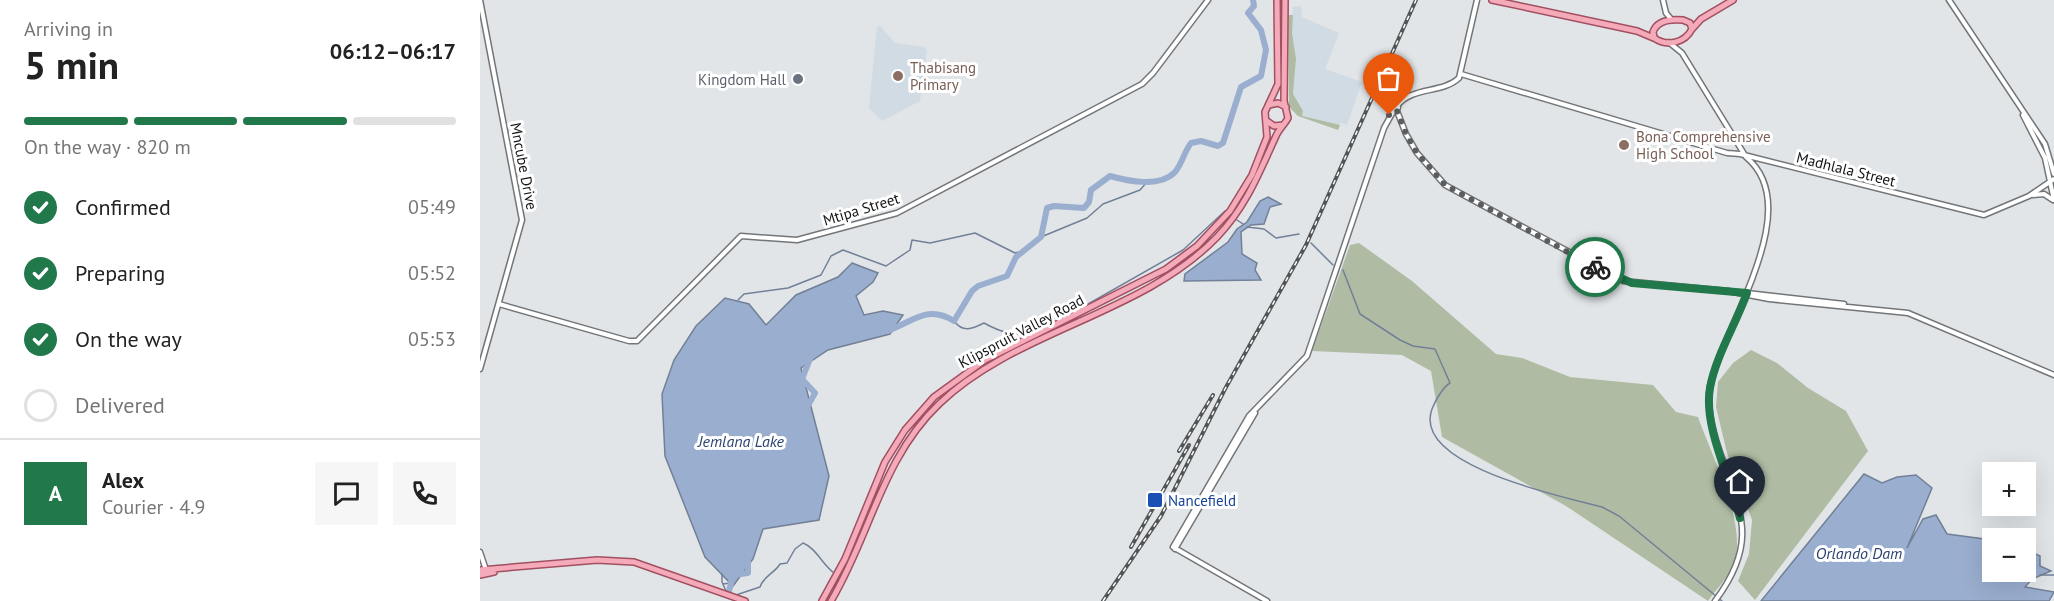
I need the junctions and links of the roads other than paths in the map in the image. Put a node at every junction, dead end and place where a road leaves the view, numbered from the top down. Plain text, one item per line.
1 (480, 0) edge
2 (1208, 0) edge
3 (1277, 0) edge
4 (1285, 0) edge
5 (1477, 0) edge
6 (1492, 0) edge
7 (1663, 0) edge
8 (1732, 0) edge
9 (1949, 0) edge
10 (1665, 10) junction
11 (1701, 19) junction
12 (1672, 20) junction
13 (1688, 21) junction
14 (1661, 23) junction
15 (1655, 27) junction
16 (1691, 30) junction
17 (1637, 31) junction
18 (1656, 39) junction
19 (1681, 40) junction
20 (1670, 43) junction
21 (1682, 53) junction
22 (1461, 74) junction
23 (2017, 104) junction
24 (1269, 105) junction
25 (1286, 107) junction
26 (1396, 109) junction
27 (1267, 121) junction
28 (1283, 125) junction
29 (1746, 157) junction
30 (2053, 162) edge
31 (2053, 178) edge
32 (2029, 196) junction
33 (2054, 200) edge
34 (1747, 294) junction
35 (499, 304) junction
36 (480, 369) edge
37 (2054, 375) edge
38 (480, 552) edge
39 (485, 571) edge
40 (480, 575) edge
41 (746, 601) edge
42 (822, 601) edge
43 (831, 601) edge
44 (1267, 601) edge
45 (1715, 601) edge

1 - 35 street, Mncube Drive
2 - 35 street, Mtipa Street
3 - 24 main road
4 - 25 main road
5 - 22 street
6 - 17 main road
7 - 10 street
8 - 11 main road
9 - 23 street
10 - 12 street
10 - 14 street
11 - 13 main road
11 - 16 main road
12 - 13 main road
12 - 14 main road
13 - 16 main road
14 - 15 main road
15 - 17 main road
15 - 18 main road
16 - 19 main road
17 - 18 main road
18 - 20 main road
19 - 20 main road
19 - 21 street
20 - 21 street
21 - 29 street
22 - 26 street
22 - 29 street, Madhlala Street
23 - 30 street
23 - 31 street
24 - 25 main road
24 - 27 main road
25 - 28 main road
26 - 34 street
26 - 44 street
27 - 28 main road
27 - 42 main road, Klipspruit Valley Road
28 - 43 main road, Klipspruit Valley Road
29 - 32 street, Madhlala Street
29 - 34 street
30 - 31 street
31 - 32 street
31 - 33 street
32 - 33 street
34 - 37 street
34 - 45 street
35 - 36 street, Mncube Drive
38 - 39 street
39 - 40 main road
39 - 41 main road

